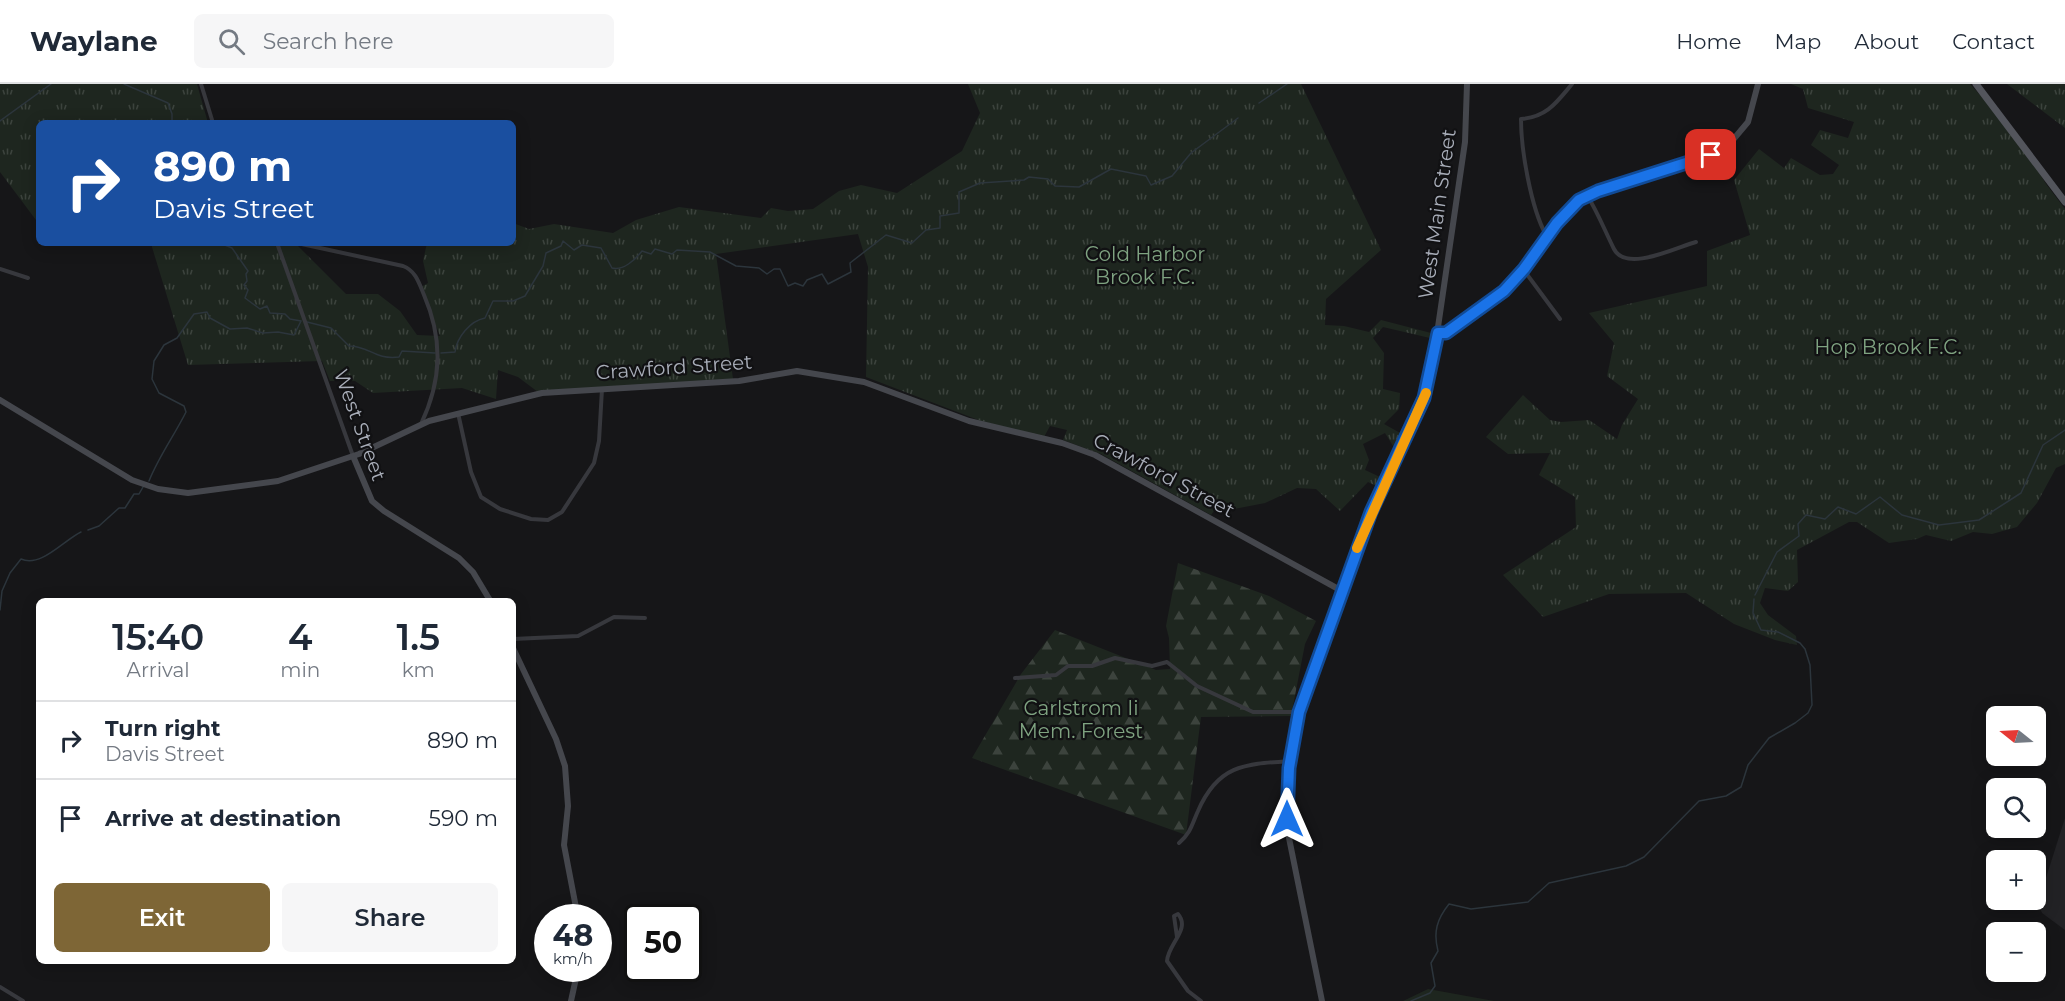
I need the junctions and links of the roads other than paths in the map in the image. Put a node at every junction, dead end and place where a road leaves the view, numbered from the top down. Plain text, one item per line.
1 (201, 84) edge
2 (1467, 84) edge
3 (1572, 84) edge
4 (1758, 84) edge
5 (1976, 84) edge
6 (212, 120) edge
7 (1587, 195) junction
8 (2065, 202) edge
9 (1546, 235) junction
10 (1696, 242) dead end
11 (278, 246) edge
12 (311, 246) edge
13 (0, 268) edge
14 (1524, 269) junction
15 (28, 278) dead end
16 (1560, 319) dead end
17 (1438, 333) junction
18 (602, 389) junction
19 (0, 400) edge
20 (458, 413) junction
21 (420, 425) junction
22 (353, 456) junction
23 (1342, 591) junction
24 (489, 598) edge
25 (645, 618) dead end
26 (516, 639) edge
27 (516, 654) edge
28 (1015, 678) dead end
29 (1299, 712) junction
30 (1290, 761) junction
31 (1179, 843) dead end
32 (575, 904) edge
33 (1177, 937) junction
34 (575, 982) edge
35 (0, 987) edge
36 (11, 994) junction
37 (9, 1001) edge
38 (23, 1001) edge
39 (570, 1001) edge
40 (1201, 1001) edge
41 (1322, 1001) edge

1 - 6 street
2 - 17 street, West Main Street
3 - 9 street
4 - 7 street
5 - 8 main road
7 - 9 street
7 - 10 street
9 - 14 street
11 - 22 street, West Street
12 - 21 street
13 - 15 street
14 - 16 street
14 - 17 street
17 - 23 street, West Main Street
18 - 20 street, Crawford Street
18 - 20 street
18 - 23 street, Crawford Street
19 - 22 street, Crawford Street
20 - 21 street, Crawford Street
21 - 22 street, Crawford Street
22 - 24 street, West Street
23 - 29 street, West Main Street
25 - 26 street
27 - 32 street
28 - 29 street
29 - 30 street, West Main Street
30 - 31 street
30 - 41 street, West Main Street
33 - 33 street
33 - 40 street
34 - 39 street
35 - 36 street
36 - 37 street
36 - 38 street

